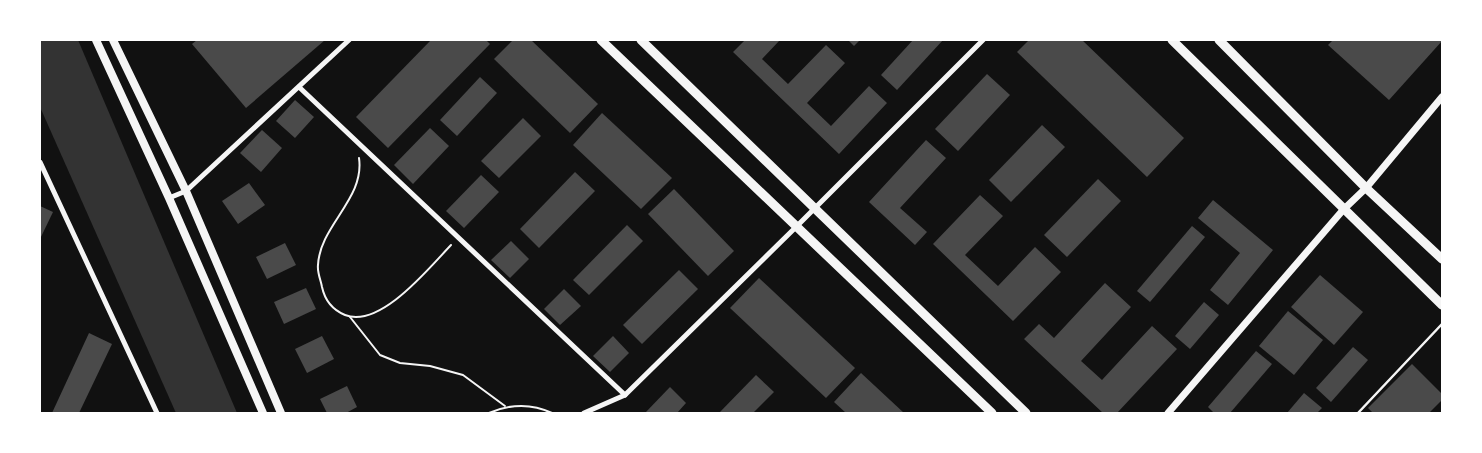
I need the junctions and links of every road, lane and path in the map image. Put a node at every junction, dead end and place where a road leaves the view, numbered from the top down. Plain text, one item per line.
1 (96, 40) edge
2 (113, 40) edge
3 (349, 40) edge
4 (601, 40) edge
5 (641, 40) edge
6 (983, 40) edge
7 (1172, 40) edge
8 (1218, 40) edge
9 (300, 88) junction
10 (1442, 97) edge
11 (359, 158) dead end
12 (40, 162) edge
13 (1366, 188) junction
14 (186, 191) junction
15 (169, 198) junction
16 (815, 209) junction
17 (1343, 210) junction
18 (796, 227) junction
19 (452, 245) dead end
20 (1442, 259) edge
21 (1442, 305) edge
22 (350, 317) junction
23 (1442, 324) edge
24 (624, 395) junction
25 (505, 406) junction
26 (157, 413) edge
27 (263, 413) edge
28 (281, 413) edge
29 (489, 413) edge
30 (552, 413) edge
31 (584, 413) edge
32 (992, 413) edge
33 (1026, 413) edge
34 (1168, 413) edge
35 (1358, 413) edge

1 - 15 main road
2 - 14 main road
3 - 9 street
4 - 18 main road
5 - 16 main road
6 - 16 street
7 - 17 main road
8 - 13 main road
9 - 14 street
9 - 24 street
10 - 13 street
11 - 22 path
12 - 26 street
13 - 17 street
13 - 20 main road
14 - 15 street
14 - 28 main road
15 - 27 main road
16 - 18 street
16 - 33 main road
17 - 21 main road
17 - 34 street
18 - 24 street
18 - 32 main road
19 - 22 path
22 - 25 path
23 - 35 lane
24 - 31 street
25 - 29 path
25 - 30 path

